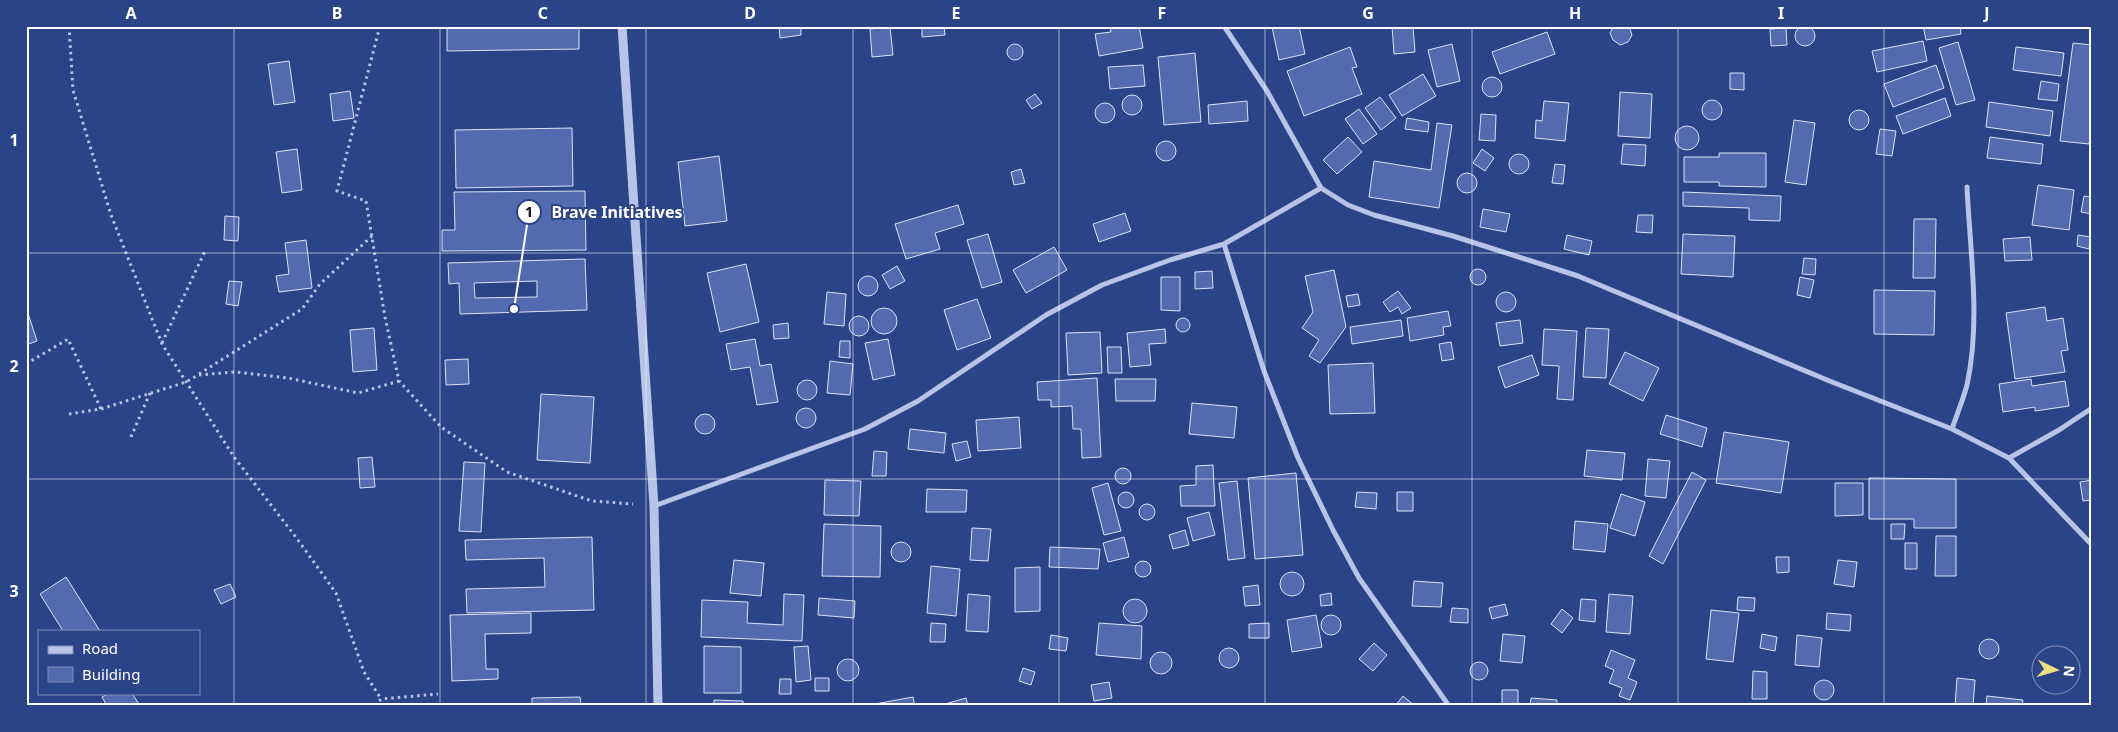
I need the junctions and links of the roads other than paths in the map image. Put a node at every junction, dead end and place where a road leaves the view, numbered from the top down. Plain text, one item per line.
1 (622, 26) edge
2 (1224, 26) edge
3 (1967, 187) dead end
4 (1322, 188) junction
5 (1224, 244) junction
6 (2092, 408) edge
7 (1952, 429) junction
8 (2008, 458) junction
9 (654, 506) junction
10 (2092, 545) edge
11 (658, 706) edge
12 (1449, 706) edge

1 - 9 street
2 - 4 street
3 - 7 street
4 - 5 street
4 - 7 street
5 - 9 street
5 - 12 street
6 - 8 street
7 - 8 street
8 - 10 street
9 - 11 street

